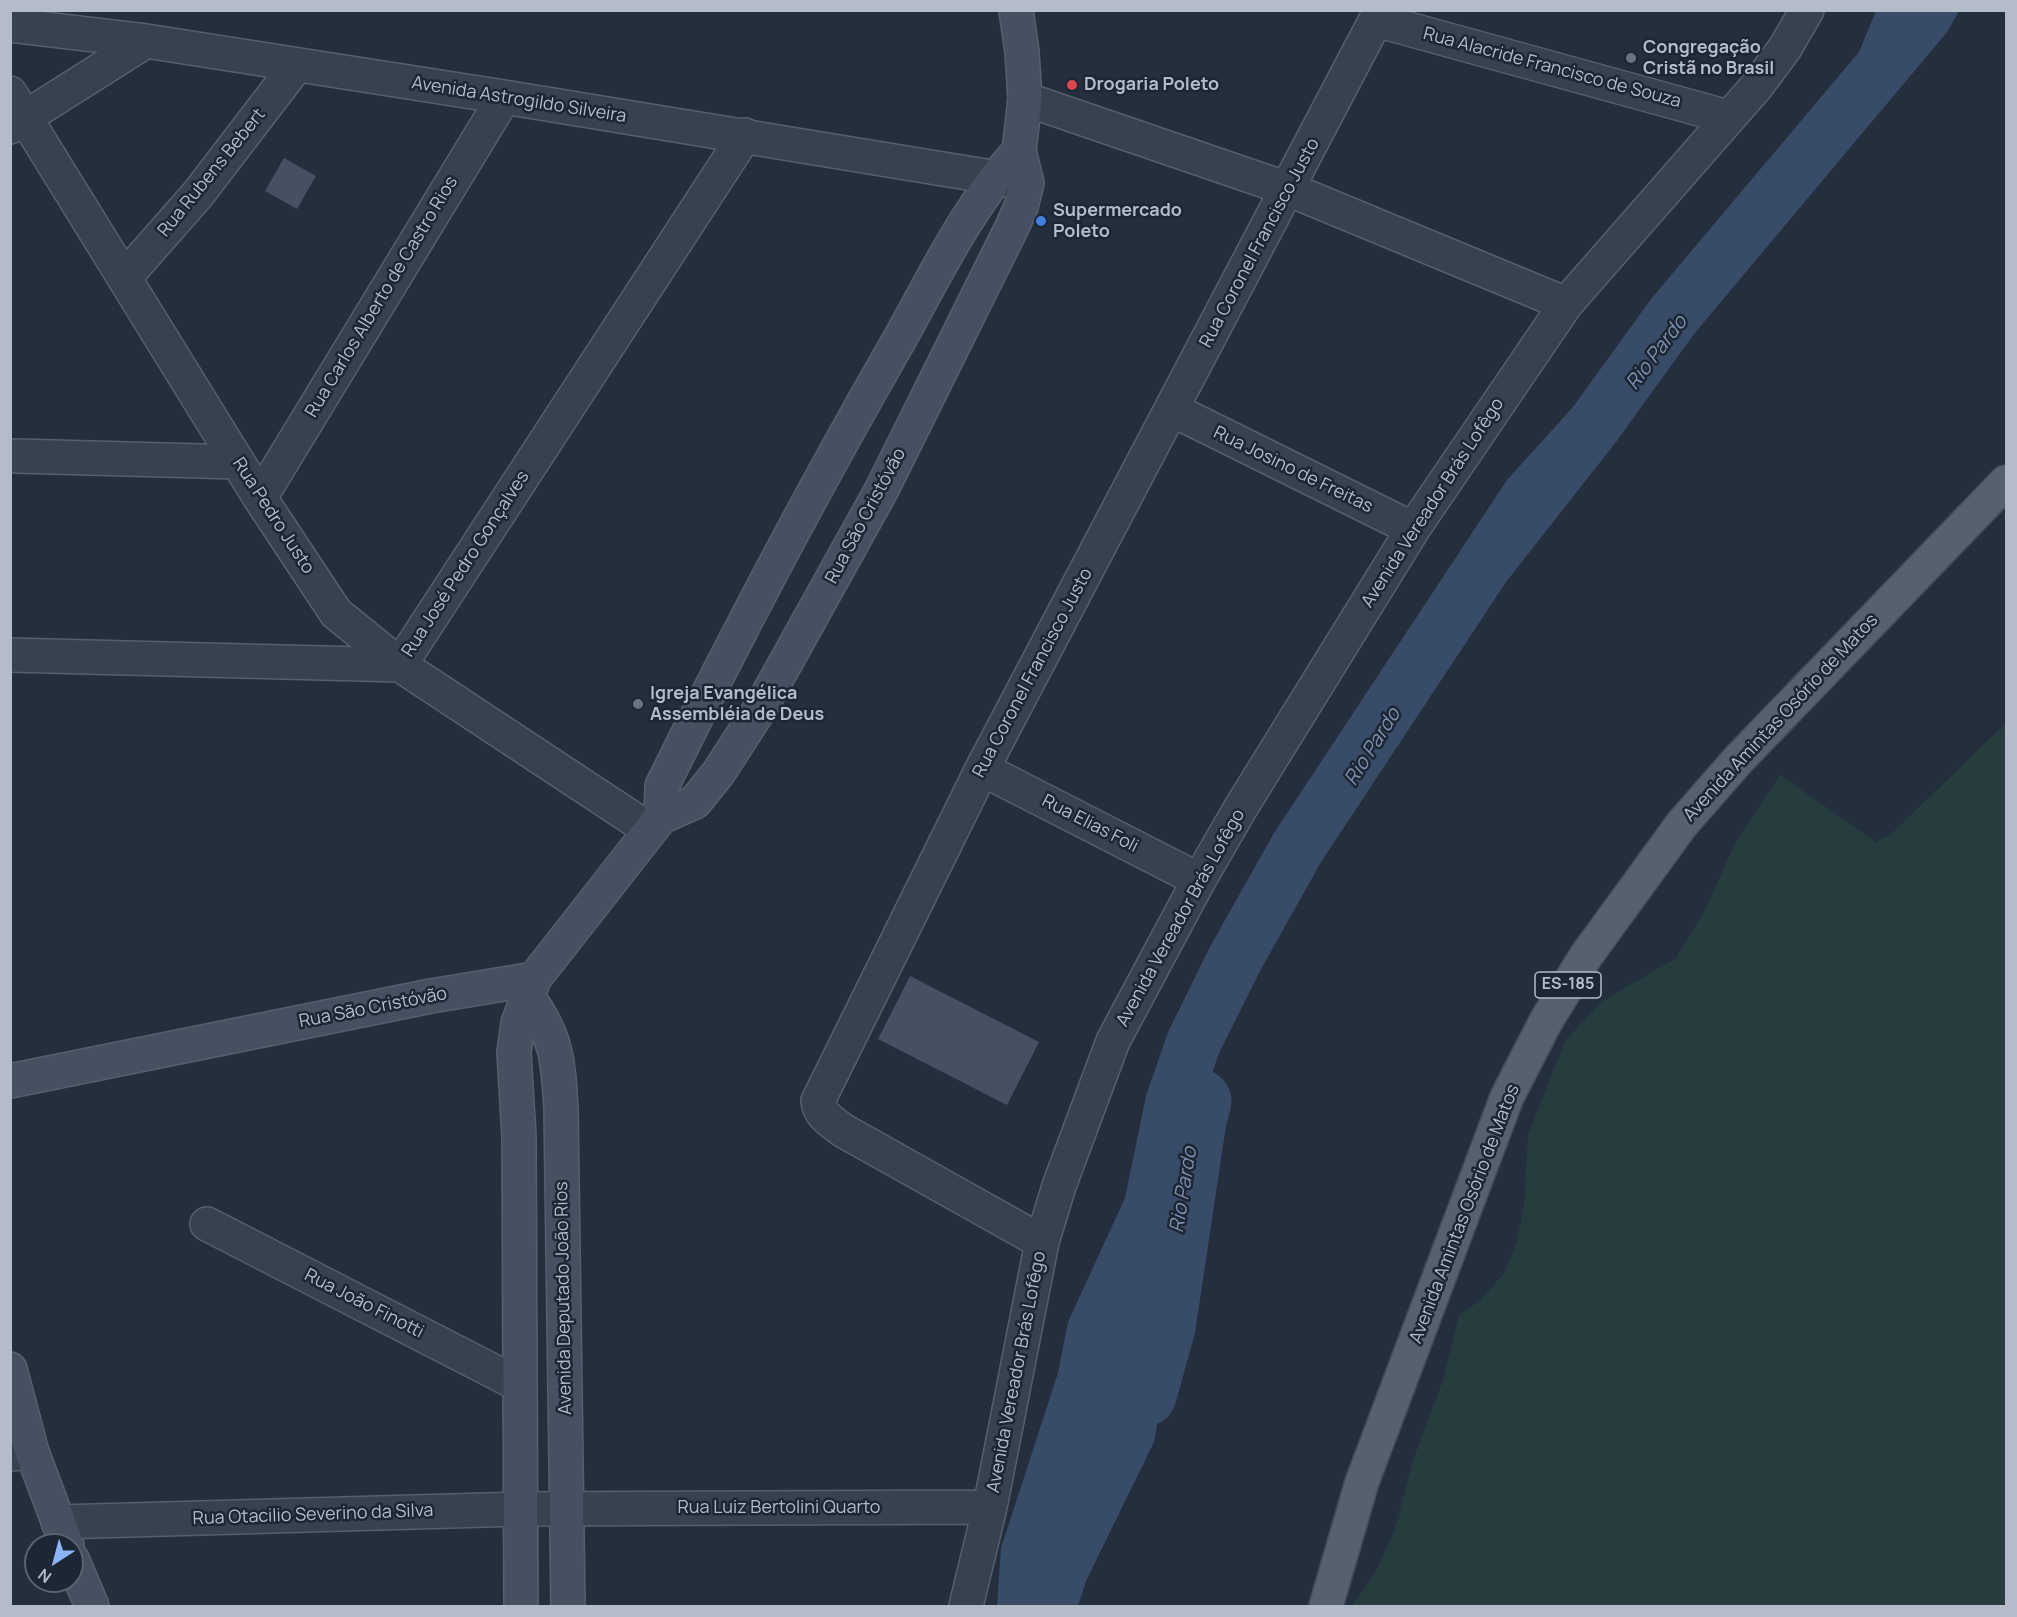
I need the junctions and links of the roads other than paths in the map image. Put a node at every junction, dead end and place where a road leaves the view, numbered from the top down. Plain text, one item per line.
1 (1016, 10) edge
2 (1807, 10) edge
3 (1379, 15) edge
4 (10, 25) edge
5 (146, 41) junction
6 (296, 66) junction
7 (504, 97) junction
8 (1025, 99) junction
9 (16, 112) edge
10 (1728, 117) junction
11 (744, 135) junction
12 (1012, 180) junction
13 (1288, 189) junction
14 (125, 277) junction
15 (1566, 304) junction
16 (1173, 410) junction
17 (16, 456) dead end
18 (238, 462) junction
19 (2007, 482) edge
20 (260, 498) junction
21 (1413, 529) junction
22 (10, 655) edge
23 (400, 665) junction
24 (982, 769) junction
25 (656, 824) junction
26 (1198, 880) junction
27 (531, 988) junction
28 (10, 1081) edge
29 (207, 1224) dead end
30 (1042, 1242) junction
31 (10, 1370) edge
32 (520, 1385) junction
33 (22, 1453) edge
34 (990, 1508) junction
35 (522, 1509) junction
36 (567, 1509) junction
37 (62, 1533) edge
38 (81, 1533) edge
39 (84, 1587) edge
40 (92, 1606) edge
41 (521, 1606) edge
42 (568, 1606) edge
43 (966, 1606) edge
44 (1326, 1606) edge

1 - 8 main road
2 - 10 street, Avenida Vereador Brás Lofêgo
3 - 10 street, Rua Alacride Francisco de Souza
3 - 13 street, Rua Coronel Francisco Justo
4 - 5 street, Avenida Astrogildo Silveira
5 - 6 street, Avenida Astrogildo Silveira
5 - 9 street
6 - 7 street, Avenida Astrogildo Silveira
6 - 14 street, Rua Rubens Bebert
7 - 11 street, Avenida Astrogildo Silveira
7 - 20 street, Rua Carlos Alberto de Castro Rios
8 - 12 main road
8 - 13 street
9 - 14 street, Rua Pedro Justo
10 - 15 street, Avenida Vereador Brás Lofêgo
11 - 12 street, Avenida Astrogildo Silveira
11 - 23 street, Rua José Pedro Gonçalves
12 - 25 main road
12 - 25 main road, Rua São Cristóvão
13 - 15 street
13 - 16 street, Rua Coronel Francisco Justo
14 - 18 street, Rua Pedro Justo
15 - 21 street, Avenida Vereador Brás Lofêgo
16 - 21 street, Rua Josino de Freitas
16 - 24 street, Rua Coronel Francisco Justo
17 - 18 street
18 - 20 street, Rua Pedro Justo
19 - 44 main road, Avenida Amintas Osório de Matos / ES-185
20 - 23 street, Rua Pedro Justo
21 - 26 street, Avenida Vereador Brás Lofêgo
22 - 23 street, Rua José Pedro Gonçalves
23 - 25 street, Rua Pedro Justo
24 - 26 street, Rua Elias Foli
24 - 30 street, Rua Coronel Francisco Justo
25 - 27 main road, Rua São Cristóvão
26 - 30 street, Avenida Vereador Brás Lofêgo
27 - 28 main road, Rua São Cristóvão
27 - 32 main road
27 - 36 main road, Avenida Deputado João Rios
29 - 32 street, Rua João Finotti
30 - 34 street, Avenida Vereador Brás Lofêgo
31 - 33 main road
32 - 35 main road
33 - 37 main road
34 - 36 street, Rua Luiz Bertolini Quarto
34 - 43 street, Avenida Vereador Brás Lofêgo
35 - 36 street, Rua Otacilio Severino da Silva
35 - 38 street, Rua Otacilio Severino da Silva
35 - 41 main road
36 - 42 main road, Avenida Deputado João Rios
39 - 40 main road

